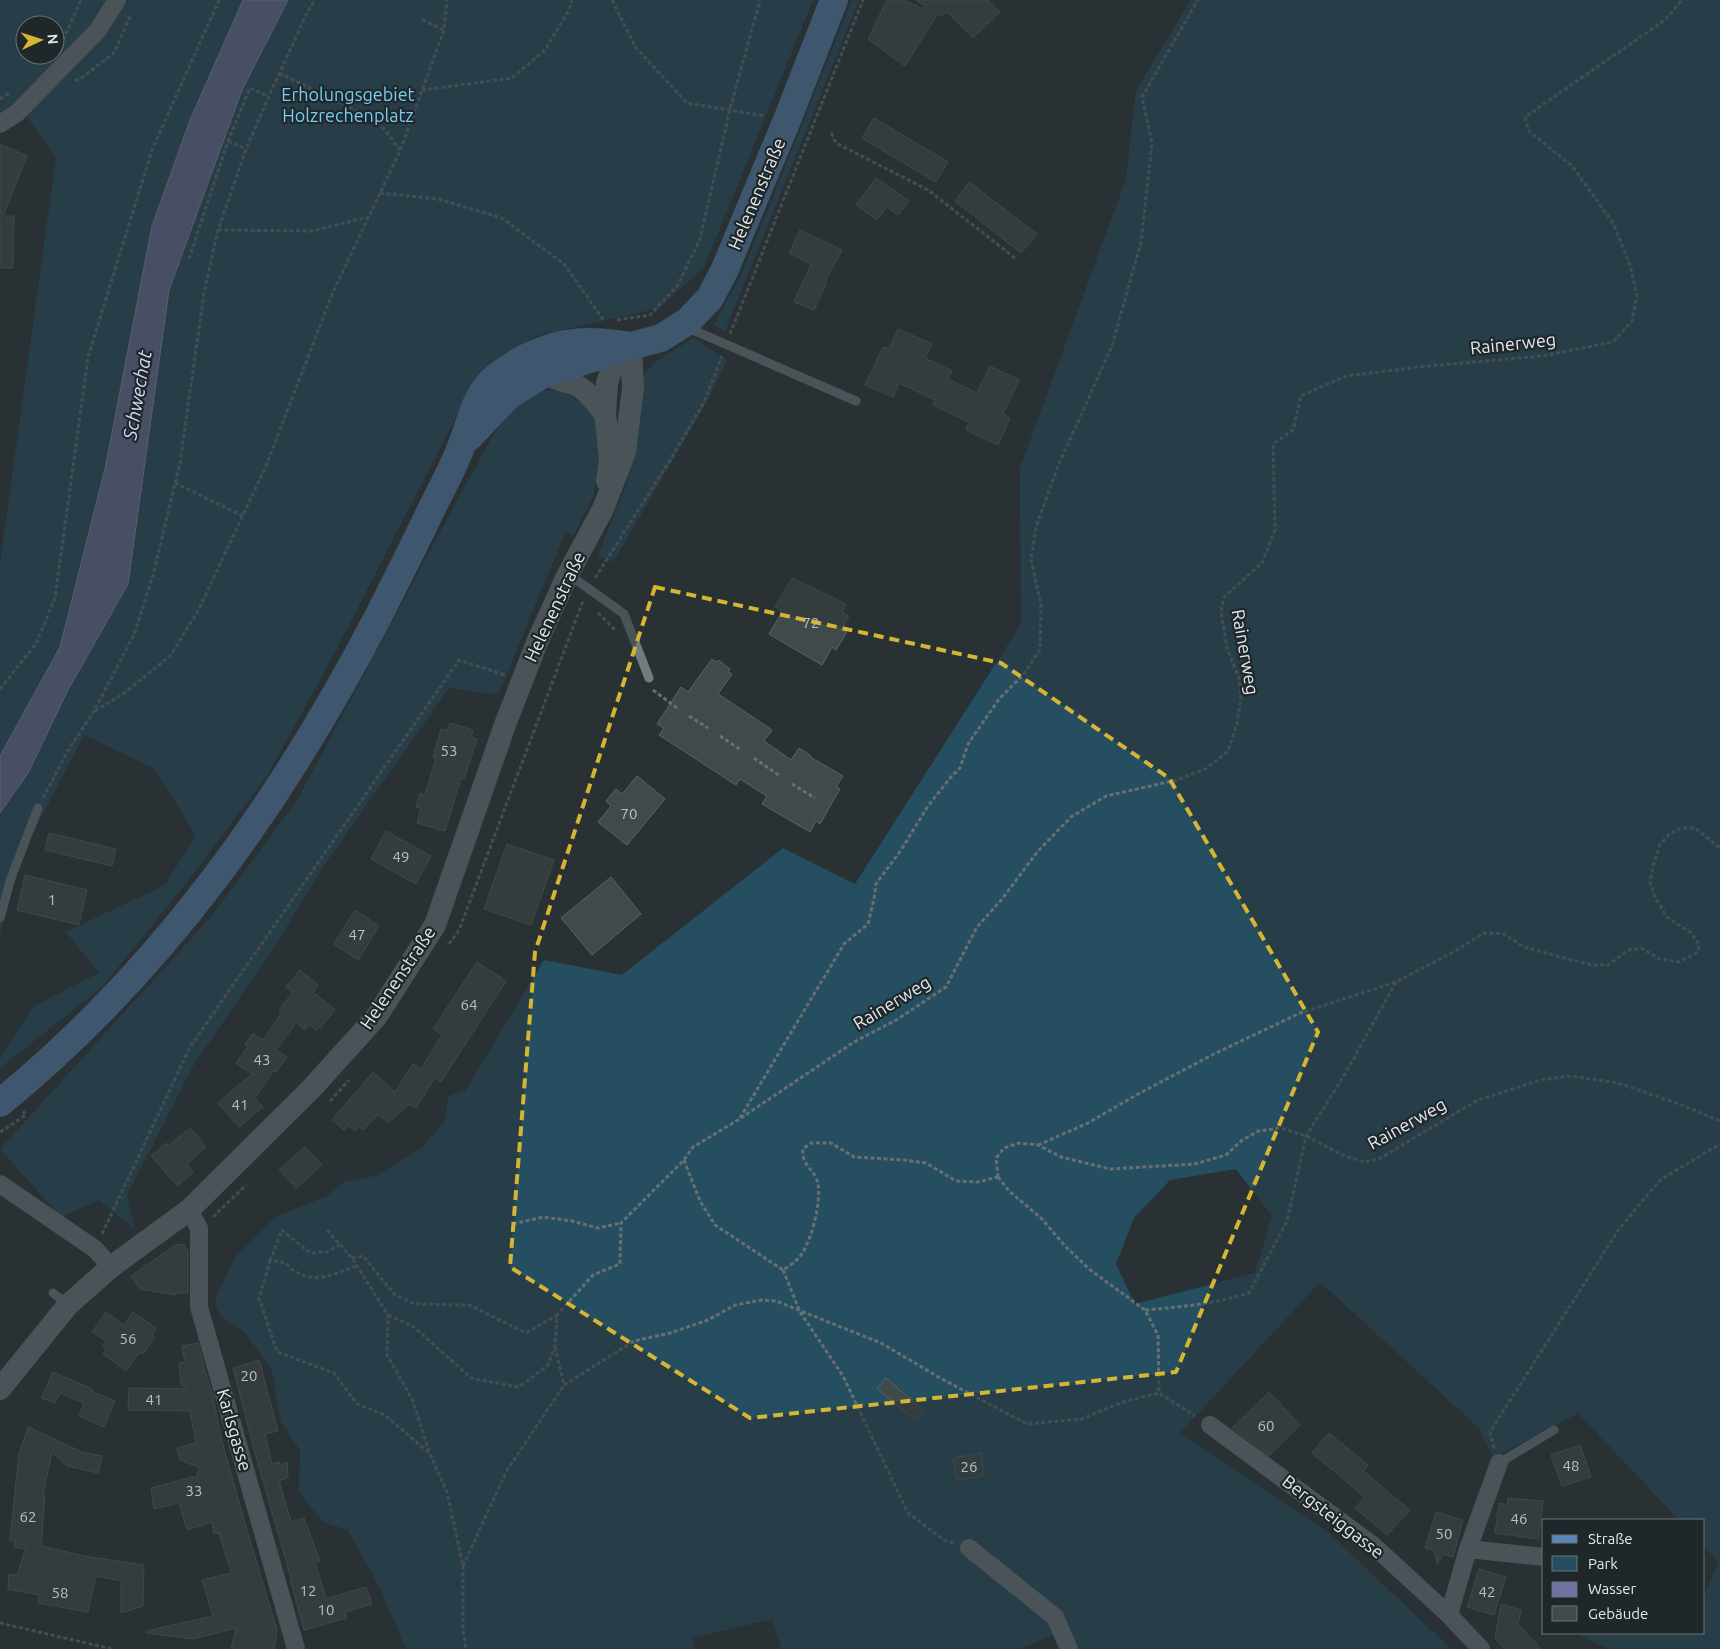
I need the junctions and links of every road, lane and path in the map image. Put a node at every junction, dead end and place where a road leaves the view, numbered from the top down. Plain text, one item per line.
1 (82, 0) edge
2 (117, 0) edge
3 (219, 0) edge
4 (315, 0) edge
5 (447, 0) edge
6 (572, 0) edge
7 (612, 0) edge
8 (760, 0) edge
9 (834, 0) edge
10 (863, 0) edge
11 (1198, 0) edge
12 (1682, 0) edge
13 (422, 20) dead end
14 (444, 30) junction
15 (65, 33) edge
16 (279, 74) junction
17 (422, 90) junction
18 (269, 96) junction
19 (730, 109) junction
20 (787, 120) junction
21 (0, 124) edge
22 (831, 134) dead end
23 (228, 141) junction
24 (246, 148) junction
25 (400, 151) junction
26 (380, 193) junction
27 (368, 217) junction
28 (218, 230) junction
29 (1015, 258) dead end
30 (188, 259) dead end
31 (614, 321) dead end
32 (605, 322) dead end
33 (681, 325) junction
34 (726, 344) junction
35 (631, 346) junction
36 (543, 374) junction
37 (856, 401) dead end
38 (605, 414) junction
39 (462, 446) junction
40 (175, 483) junction
41 (603, 509) junction
42 (243, 516) junction
43 (568, 574) junction
44 (588, 588) junction
45 (649, 678) dead end
46 (522, 681) junction
47 (0, 689) edge
48 (94, 711) junction
49 (689, 716) dead end
50 (708, 728) dead end
51 (720, 736) dead end
52 (741, 750) dead end
53 (754, 758) dead end
54 (780, 776) dead end
55 (792, 784) dead end
56 (815, 798) dead end
57 (38, 808) joint
58 (1720, 848) edge
59 (0, 918) edge
60 (449, 944) dead end
61 (1396, 982) junction
62 (354, 1073) dead end
63 (329, 1102) dead end
64 (0, 1103) edge
65 (738, 1120) junction
66 (1720, 1121) edge
67 (1306, 1136) junction
68 (1720, 1144) edge
69 (1038, 1145) junction
70 (684, 1160) junction
71 (998, 1177) junction
72 (0, 1184) edge
73 (247, 1184) dead end
74 (189, 1210) junction
75 (621, 1223) junction
76 (513, 1224) dead end
77 (327, 1230) dead end
78 (341, 1244) junction
79 (95, 1249) junction
80 (352, 1258) junction
81 (270, 1260) junction
82 (356, 1266) junction
83 (111, 1267) junction
84 (783, 1270) junction
85 (1145, 1310) junction
86 (800, 1312) junction
87 (388, 1315) junction
88 (557, 1315) junction
89 (555, 1347) junction
90 (564, 1385) junction
91 (0, 1389) edge
92 (1159, 1393) junction
93 (1210, 1425) joint
94 (1554, 1430) dead end
95 (430, 1454) junction
96 (1499, 1464) junction
97 (969, 1548) joint
98 (1468, 1549) junction
99 (1542, 1557) edge
100 (463, 1566) junction
101 (1449, 1615) junction
102 (0, 1623) edge
103 (112, 1649) edge
104 (296, 1649) edge
105 (466, 1649) edge
106 (1069, 1649) edge
107 (1480, 1649) edge

1 - 15 path
2 - 21 street
3 - 47 path
4 - 16 path
5 - 14 path
6 - 17 path
7 - 19 path
8 - 19 path
9 - 20 main road, Helenenstraße
10 - 34 path
11 - 65 path
12 - 65 path, Rainerweg
13 - 14 path
14 - 17 path
16 - 18 path
16 - 25 path
17 - 25 path
18 - 23 path
18 - 24 path
19 - 20 path
19 - 31 path
20 - 33 main road, Helenenstraße
22 - 29 path
23 - 24 path
23 - 30 path
24 - 28 path
25 - 26 path
26 - 27 path
26 - 32 path
27 - 28 path
27 - 42 path
28 - 40 path
33 - 34 lane
33 - 35 main road, Helenenstraße
34 - 37 lane
34 - 44 path
35 - 36 main road, Helenenstraße
35 - 38 street, Helenenstraße
35 - 39 main road
35 - 41 street, Helenenstraße
36 - 38 street
36 - 39 main road, Helenenstraße
38 - 41 street, Helenenstraße
39 - 64 main road
40 - 42 path
40 - 48 path
41 - 43 street, Helenenstraße
42 - 48 path
43 - 44 lane
43 - 46 street, Helenenstraße
44 - 45 lane
44 - 60 path
46 - 74 street, Helenenstraße
46 - 79 path
48 - 57 path
49 - 50 path
51 - 52 path
53 - 54 path
55 - 56 path
57 - 59 lane
58 - 61 path
61 - 67 path
61 - 69 path
62 - 63 path
65 - 70 path, Rainerweg
66 - 67 path, Rainerweg
67 - 69 path, Rainerweg
67 - 85 path
68 - 96 path
69 - 71 path, Rainerweg
70 - 75 path, Rainerweg
70 - 84 path
71 - 84 path
71 - 85 path
72 - 79 street
73 - 74 path
74 - 83 street, Helenenstraße
74 - 104 street, Karlsgasse
75 - 76 path
75 - 88 path
77 - 78 path
78 - 80 path
78 - 81 path
79 - 83 street
80 - 82 path
80 - 88 path
81 - 82 path
81 - 95 path
82 - 87 path
83 - 91 street, Helenenstraße
84 - 86 path
85 - 92 path
86 - 90 path
86 - 92 path
86 - 97 path
87 - 89 path
87 - 95 path
88 - 89 path
89 - 90 path
90 - 100 path
92 - 93 path
93 - 101 street, Bergsteiggasse
94 - 96 lane
95 - 100 path
96 - 98 street
97 - 106 street
98 - 99 street
98 - 101 street
100 - 105 path
101 - 107 street, Bergsteiggasse
102 - 103 path

